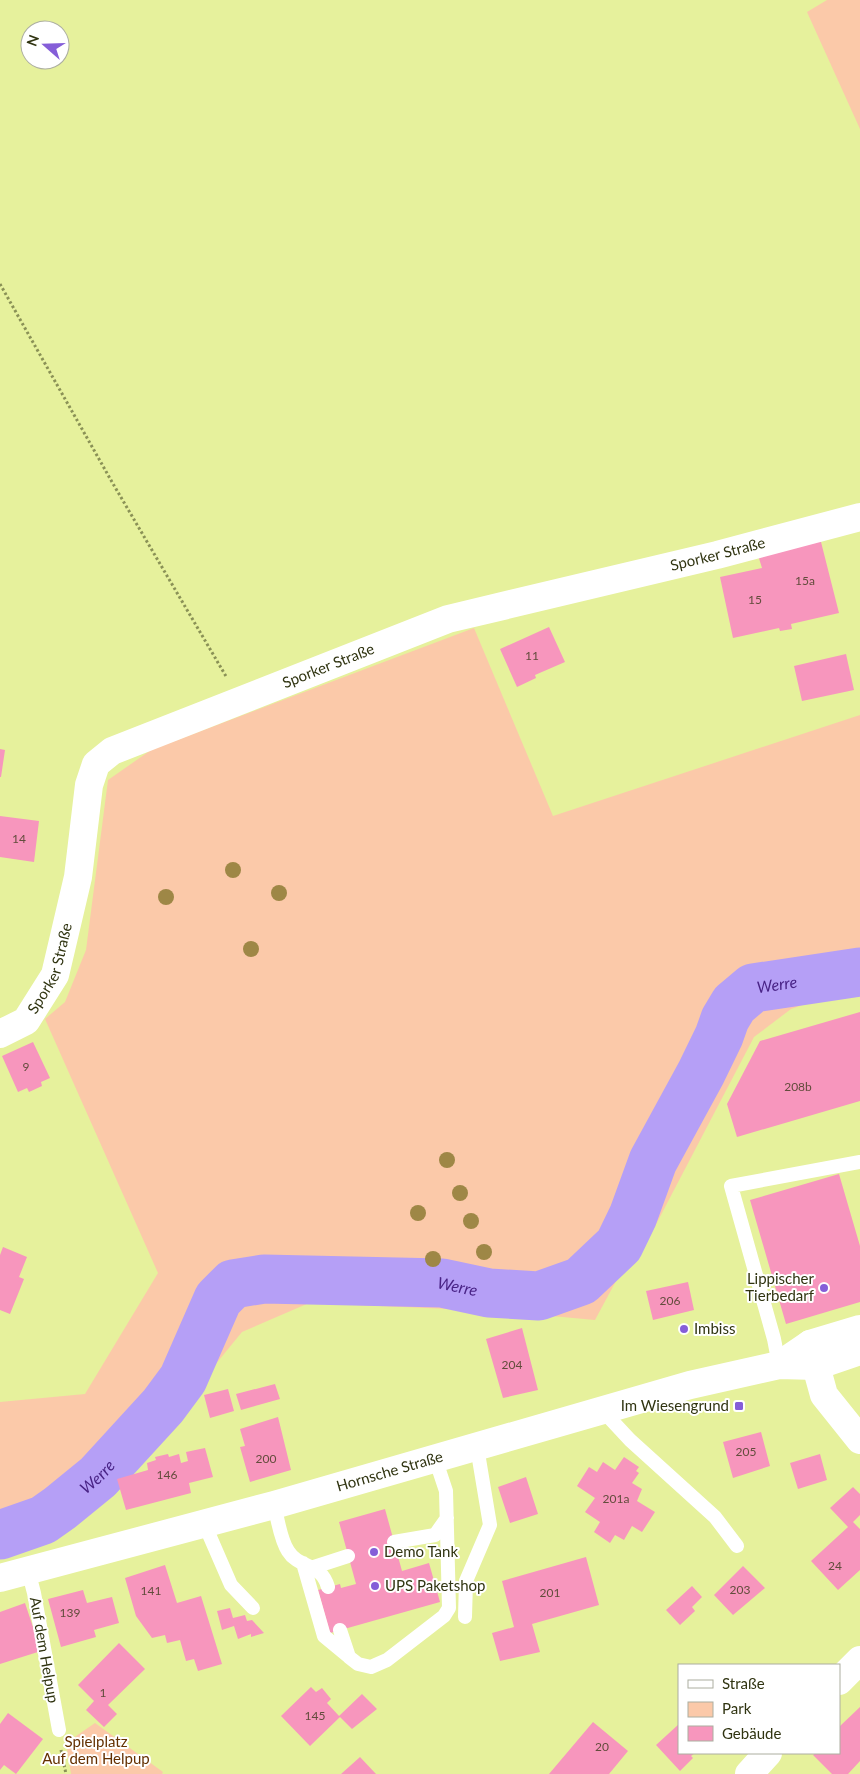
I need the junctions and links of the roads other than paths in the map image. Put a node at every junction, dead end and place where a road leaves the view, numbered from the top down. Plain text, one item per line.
1 (860, 517) edge
2 (0, 1034) edge
3 (860, 1162) edge
4 (860, 1329) edge
5 (860, 1351) edge
6 (813, 1355) junction
7 (779, 1365) junction
8 (603, 1410) junction
9 (860, 1440) edge
10 (477, 1447) junction
11 (435, 1458) junction
12 (274, 1505) junction
13 (447, 1518) junction
14 (204, 1523) junction
15 (394, 1542) dead end
16 (738, 1546) dead end
17 (348, 1556) dead end
18 (309, 1565) junction
19 (28, 1570) junction
20 (0, 1578) edge
21 (328, 1587) dead end
22 (253, 1608) dead end
23 (465, 1617) dead end
24 (340, 1630) dead end
25 (349, 1657) junction
26 (860, 1660) edge
27 (840, 1681) edge
28 (59, 1730) dead end
29 (767, 1754) edge
30 (749, 1774) edge

1 - 2 street, Sporker Straße
3 - 7 lane
4 - 6 street, Hornsche Straße
5 - 6 street, Hornsche Straße
6 - 7 street, Hornsche Straße
6 - 9 street
7 - 8 street, Hornsche Straße
8 - 10 street, Hornsche Straße
8 - 16 lane
10 - 11 street, Hornsche Straße
10 - 23 lane
11 - 12 street, Hornsche Straße
11 - 13 lane
12 - 14 street, Hornsche Straße
12 - 18 lane
13 - 15 lane
13 - 25 lane
14 - 19 street, Hornsche Straße
14 - 22 lane
17 - 18 lane
18 - 21 lane
18 - 25 lane
19 - 20 street, Hornsche Straße
19 - 28 lane, Auf dem Helpup
24 - 25 lane
26 - 27 street
29 - 30 street

